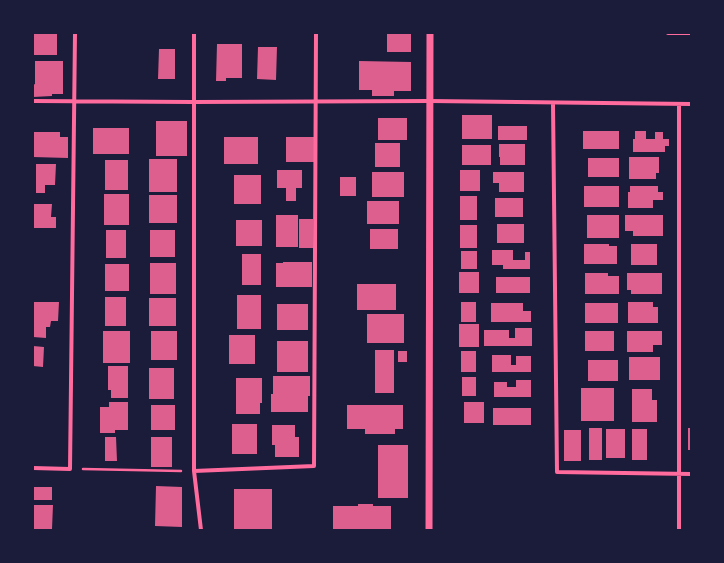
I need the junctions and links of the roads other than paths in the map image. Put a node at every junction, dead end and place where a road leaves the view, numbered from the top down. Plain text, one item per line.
1 (75, 33) edge
2 (194, 33) edge
3 (316, 33) edge
4 (430, 33) edge
5 (668, 33) edge
6 (691, 33) edge
7 (33, 101) edge
8 (74, 102) junction
9 (193, 102) junction
10 (315, 102) junction
11 (430, 102) junction
12 (553, 104) junction
13 (679, 104) junction
14 (691, 104) edge
15 (33, 468) edge
16 (194, 471) junction
17 (679, 473) junction
18 (691, 474) edge
19 (201, 530) edge
20 (429, 530) edge
21 (679, 530) edge

1 - 8 street
2 - 9 street
3 - 10 street
4 - 11 street
5 - 6 street
7 - 8 street
8 - 9 street
8 - 15 street
9 - 10 street
9 - 16 street
10 - 11 street
10 - 16 street
11 - 12 street
11 - 20 street
12 - 13 street
12 - 17 street
13 - 14 street
13 - 17 street
16 - 19 street
17 - 18 street
17 - 21 street

